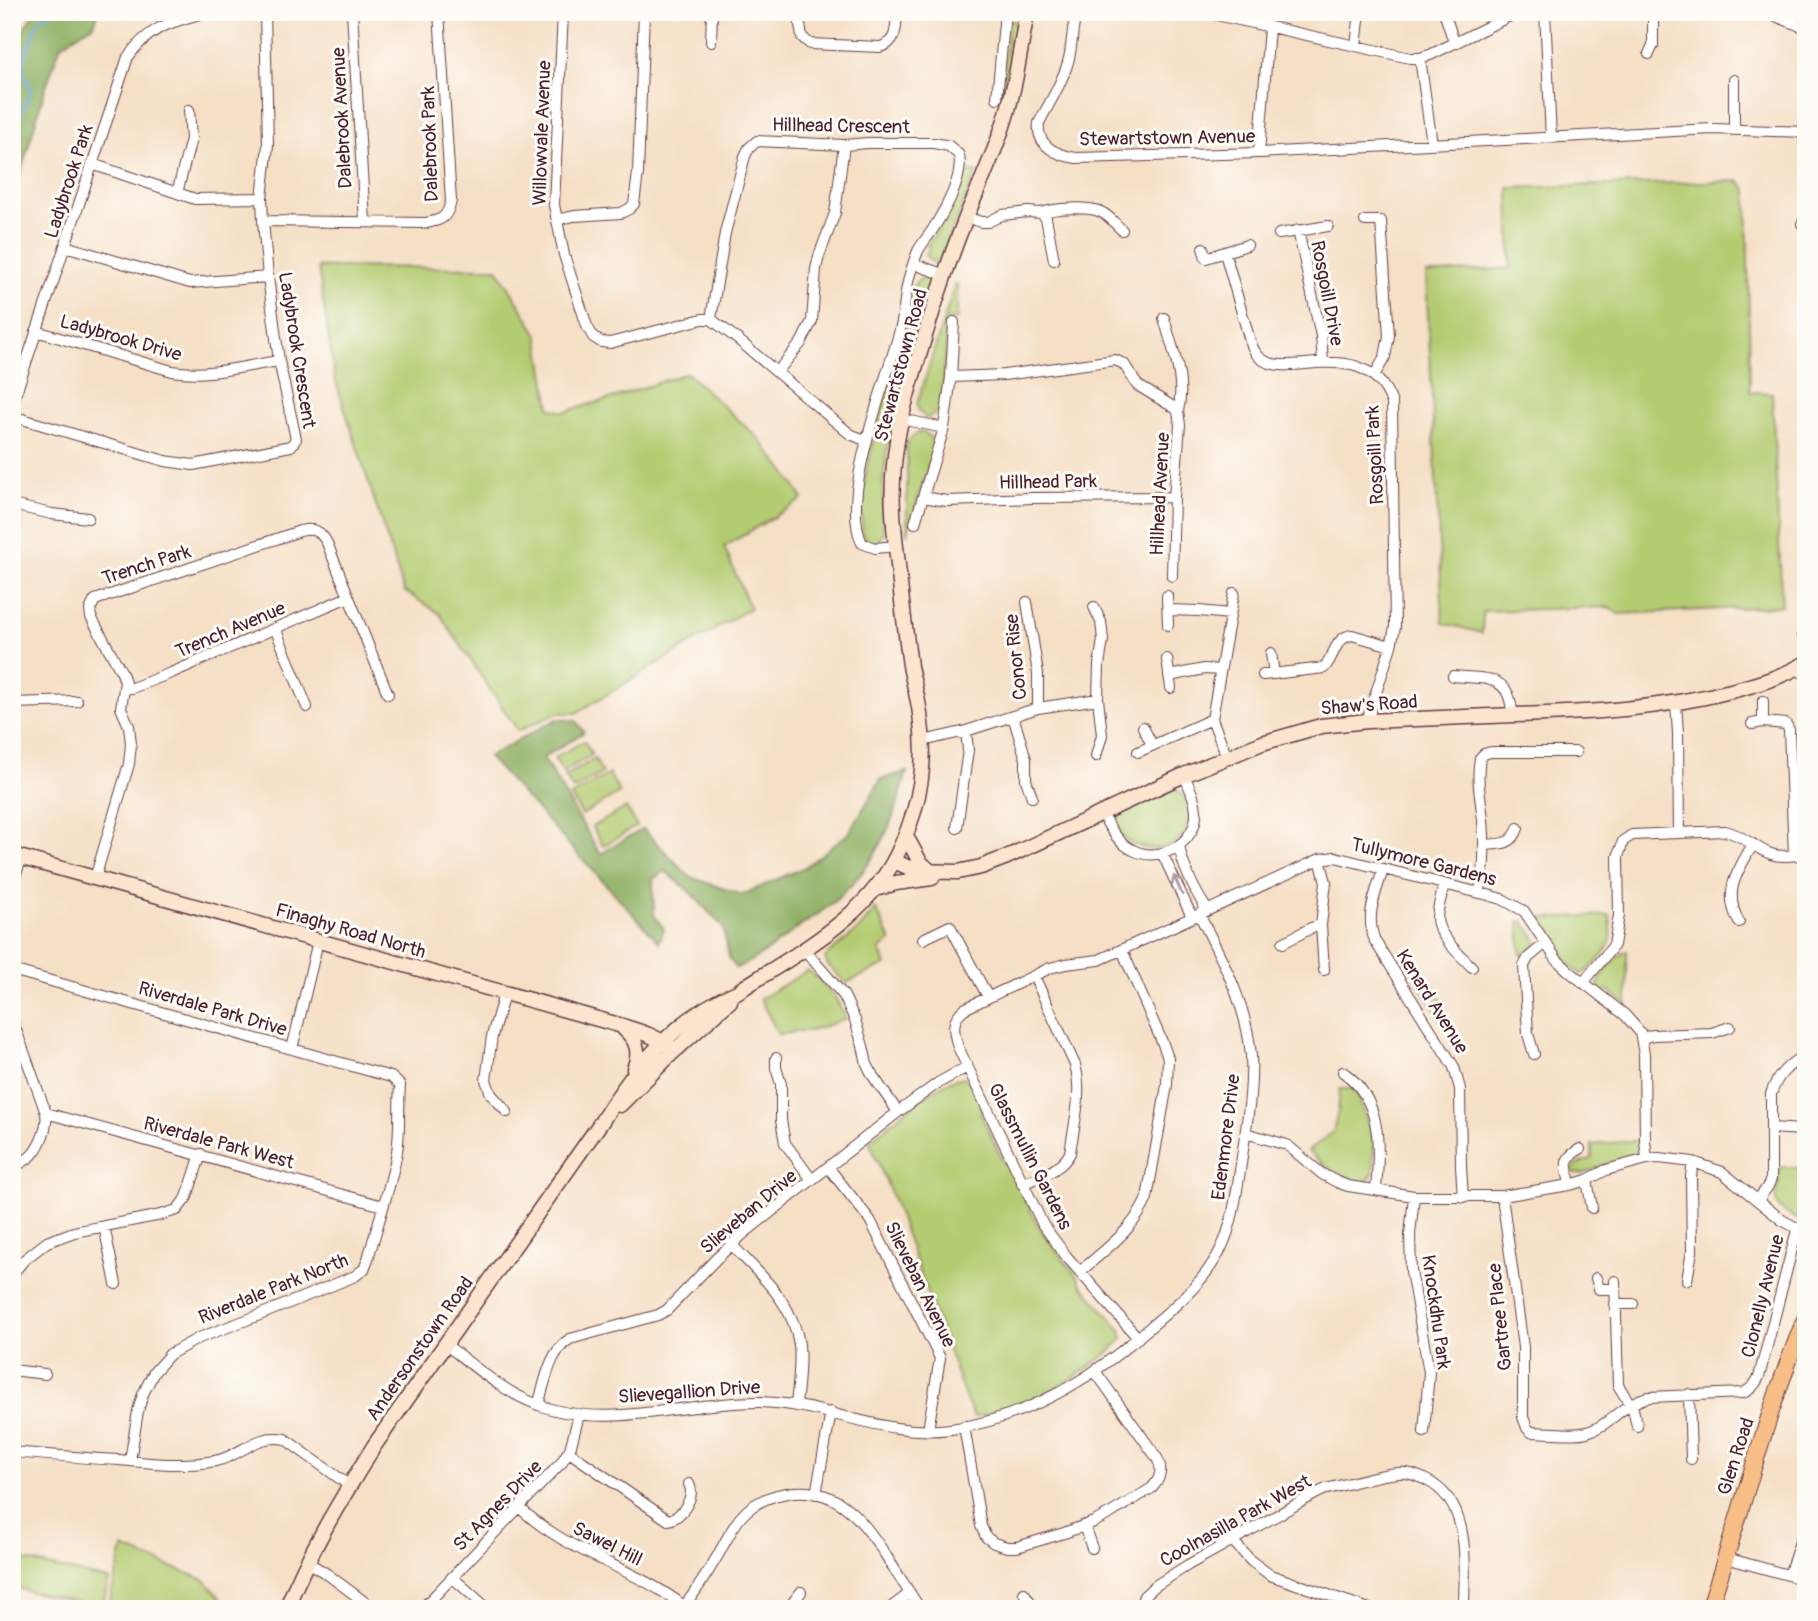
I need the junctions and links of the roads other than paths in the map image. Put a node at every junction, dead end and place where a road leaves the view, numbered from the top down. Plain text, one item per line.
1 (206, 12) edge
2 (265, 12) edge
3 (352, 12) edge
4 (439, 12) edge
5 (563, 12) edge
6 (644, 12) edge
7 (712, 12) edge
8 (798, 12) edge
9 (898, 12) edge
10 (1005, 12) edge
11 (1156, 12) edge
12 (1203, 12) edge
13 (1360, 12) edge
14 (1444, 12) edge
15 (1518, 12) edge
16 (1545, 12) edge
17 (1653, 12) edge
18 (1765, 12) edge
19 (1027, 13) edge
20 (1076, 14) edge
21 (184, 16) edge
22 (1269, 28) junction
23 (1806, 28) edge
24 (711, 42) dead end
25 (1454, 42) junction
26 (1356, 46) junction
27 (1649, 54) dead end
28 (1420, 58) junction
29 (1734, 80) dead end
30 (997, 98) dead end
31 (190, 110) dead end
32 (1734, 129) junction
33 (1806, 132) edge
34 (1551, 138) junction
35 (1432, 144) junction
36 (844, 145) junction
37 (1259, 153) junction
38 (92, 164) junction
39 (177, 193) junction
40 (262, 198) junction
41 (1041, 213) junction
42 (556, 217) junction
43 (967, 217) junction
44 (263, 221) junction
45 (365, 221) junction
46 (1365, 221) dead end
47 (1328, 226) dead end
48 (1122, 230) dead end
49 (1298, 230) junction
50 (1279, 234) dead end
51 (65, 246) junction
52 (1247, 246) dead end
53 (1203, 248) dead end
54 (1225, 253) junction
55 (1054, 260) dead end
56 (914, 264) junction
57 (945, 275) junction
58 (268, 277) junction
59 (1164, 318) dead end
60 (711, 319) junction
61 (954, 322) dead end
62 (36, 331) junction
63 (279, 360) junction
64 (1322, 362) junction
65 (777, 372) junction
66 (1374, 376) junction
67 (951, 377) junction
68 (12, 405) edge
69 (1178, 411) junction
70 (12, 416) edge
71 (901, 419) junction
72 (944, 428) junction
73 (867, 441) junction
74 (923, 497) junction
75 (1174, 497) junction
76 (12, 505) edge
77 (88, 518) dead end
78 (915, 523) dead end
79 (896, 546) junction
80 (1172, 576) dead end
81 (1234, 593) dead end
82 (1167, 596) dead end
83 (348, 597) junction
84 (1027, 602) dead end
85 (1094, 607) dead end
86 (1168, 610) junction
87 (1806, 613) edge
88 (1230, 614) junction
89 (1168, 625) dead end
90 (275, 628) junction
91 (1803, 636) dead end
92 (1391, 646) junction
93 (1270, 653) dead end
94 (1167, 659) dead end
95 (1803, 669) edge
96 (1220, 670) junction
97 (1169, 676) junction
98 (1453, 676) dead end
99 (1171, 688) dead end
100 (124, 689) junction
101 (388, 694) dead end
102 (1098, 698) junction
103 (77, 701) dead end
104 (1763, 701) dead end
105 (1676, 703) junction
106 (12, 704) edge
107 (307, 706) dead end
108 (1038, 708) junction
109 (1512, 715) junction
110 (1013, 716) junction
111 (1212, 719) junction
112 (1367, 721) junction
113 (1143, 727) dead end
114 (966, 731) junction
115 (923, 741) junction
116 (1152, 746) junction
117 (1138, 752) dead end
118 (1576, 752) dead end
119 (1096, 756) dead end
120 (1227, 757) junction
121 (1184, 775) junction
122 (1032, 797) dead end
123 (1102, 813) junction
124 (957, 828) dead end
125 (1518, 828) dead end
126 (1679, 832) junction
127 (906, 836) junction
128 (1754, 844) junction
129 (1484, 845) junction
130 (1179, 846) junction
131 (1162, 853) junction
132 (1806, 854) edge
133 (1794, 855) junction
134 (16, 856) edge
135 (1320, 859) junction
136 (894, 861) junction
137 (929, 870) junction
138 (1383, 870) junction
139 (958, 872) junction
140 (95, 878) junction
141 (1444, 884) junction
142 (12, 888) edge
143 (875, 889) junction
144 (1479, 893) junction
145 (1199, 914) junction
146 (1739, 922) dead end
147 (1321, 925) junction
148 (923, 939) dead end
149 (318, 940) junction
150 (1283, 943) dead end
151 (1546, 943) junction
152 (804, 949) junction
153 (1122, 950) junction
154 (1472, 967) dead end
155 (12, 970) edge
156 (1325, 970) dead end
157 (1034, 976) junction
158 (1583, 983) junction
159 (737, 992) junction
160 (504, 994) junction
161 (988, 997) junction
162 (12, 1020) edge
163 (619, 1025) junction
164 (1730, 1027) dead end
165 (1642, 1038) junction
166 (663, 1041) junction
167 (958, 1046) joint
168 (292, 1049) junction
169 (674, 1051) junction
170 (1806, 1053) edge
171 (1534, 1054) dead end
172 (775, 1058) dead end
173 (967, 1067) junction
174 (1343, 1072) dead end
175 (629, 1080) junction
176 (400, 1085) joint
177 (507, 1112) dead end
178 (898, 1112) junction
179 (46, 1113) junction
180 (602, 1121) junction
181 (1771, 1128) junction
182 (1806, 1128) edge
183 (1246, 1133) junction
184 (1580, 1149) dead end
185 (201, 1154) junction
186 (1647, 1159) junction
187 (1693, 1162) junction
188 (828, 1167) junction
189 (12, 1168) edge
190 (811, 1180) junction
191 (1587, 1180) junction
192 (1022, 1184) junction
193 (1570, 1185) junction
194 (1376, 1189) junction
195 (1414, 1196) junction
196 (1502, 1196) junction
197 (1463, 1197) junction
198 (1758, 1200) junction
199 (383, 1206) junction
200 (1592, 1209) dead end
201 (104, 1226) junction
202 (1801, 1231) edge
203 (731, 1244) junction
204 (1080, 1272) junction
205 (12, 1274) edge
206 (1596, 1278) dead end
207 (1687, 1280) dead end
208 (116, 1284) dead end
209 (1615, 1304) junction
210 (1633, 1304) dead end
211 (1806, 1317) edge
212 (1138, 1338) junction
213 (445, 1344) junction
214 (12, 1370) edge
215 (1096, 1371) junction
216 (45, 1374) dead end
217 (1689, 1394) junction
218 (1630, 1404) junction
219 (538, 1405) junction
220 (796, 1405) junction
221 (831, 1412) junction
222 (579, 1415) junction
223 (964, 1426) junction
224 (1637, 1426) dead end
225 (928, 1430) junction
226 (1424, 1432) dead end
227 (1531, 1432) joint
228 (12, 1452) edge
229 (569, 1452) junction
230 (1690, 1459) dead end
231 (130, 1461) junction
232 (689, 1484) dead end
233 (350, 1486) junction
234 (816, 1493) junction
235 (519, 1507) junction
236 (1806, 1524) edge
237 (1084, 1526) junction
238 (1232, 1540) junction
239 (1092, 1548) dead end
240 (1726, 1558) junction
241 (307, 1562) junction
242 (1788, 1575) junction
243 (452, 1577) junction
244 (1806, 1580) edge
245 (801, 1592) dead end
246 (910, 1593) junction
247 (1024, 1593) dead end
248 (683, 1607) edge
249 (791, 1608) edge
250 (286, 1609) edge
251 (374, 1609) edge
252 (422, 1609) edge
253 (488, 1609) edge
254 (889, 1609) edge
255 (920, 1609) edge
256 (1035, 1609) edge
257 (1143, 1609) edge
258 (1369, 1609) edge
259 (1464, 1609) edge
260 (1709, 1609) edge

1 - 21 street, Ladybrook Park
2 - 40 street, Ladybrook Crescent
3 - 45 street, Dalebrook Avenue
4 - 45 street, Dalebrook Park
5 - 42 street, Willowvale Avenue
6 - 42 street
7 - 24 street
8 - 9 street
10 - 30 street
11 - 20 street
12 - 22 street
13 - 26 street
14 - 25 street
15 - 25 street
16 - 34 street
17 - 27 street
18 - 23 street
19 - 20 street
19 - 43 main road, Stewartstown Road
20 - 37 street, Stewartstown Avenue
21 - 38 street, Ladybrook Park
22 - 26 street
22 - 37 street
25 - 28 street
26 - 28 street
28 - 35 street
29 - 32 street
31 - 39 street
32 - 33 street, Stewartstown Avenue
32 - 34 street, Stewartstown Avenue
34 - 35 street, Stewartstown Avenue
35 - 37 street, Stewartstown Avenue
36 - 56 street, Hillhead Crescent
36 - 60 street, Hillhead Crescent
36 - 65 street
38 - 39 street
38 - 51 street, Ladybrook Park
39 - 40 street
40 - 44 street, Ladybrook Crescent
41 - 43 street
41 - 48 street
41 - 55 street
42 - 60 street, Willowvale Avenue
43 - 57 main road, Stewartstown Road
44 - 45 street, Dalebrook Park
44 - 58 street, Ladybrook Crescent
46 - 66 street
47 - 49 street
49 - 50 street
49 - 64 street, Rosgoill Drive
51 - 58 street
51 - 62 street, Ladybrook Park
52 - 54 street
53 - 54 street
54 - 64 street
56 - 57 street
56 - 73 street, Hillhead Crescent
57 - 71 main road, Stewartstown Road
58 - 63 street, Ladybrook Crescent
59 - 69 street
60 - 65 street
61 - 67 street
62 - 63 street, Ladybrook Drive
62 - 68 street, Ladybrook Park
63 - 70 street, Ladybrook Crescent
64 - 66 street
65 - 73 street
66 - 92 street, Rosgoill Park
67 - 69 street, Hillhead Avenue
67 - 72 street
69 - 75 street, Hillhead Avenue
71 - 72 street
71 - 79 main road, Stewartstown Road
72 - 74 street
73 - 79 street, Hillhead Crescent
74 - 75 street, Hillhead Park
74 - 78 street
75 - 80 street, Hillhead Avenue
76 - 77 street
79 - 115 main road, Stewartstown Road
81 - 88 street
82 - 86 street
83 - 90 street, Trench Avenue
83 - 100 street, Trench Park
83 - 101 street, Trench Park
84 - 108 street, Conor Rise
85 - 102 street
86 - 88 street
86 - 89 street
87 - 91 street
88 - 96 street
90 - 100 street, Trench Avenue
90 - 107 street
92 - 93 street
92 - 112 street, Rosgoill Park
94 - 97 street
95 - 105 main road, Shaw's Road
96 - 97 street
96 - 111 street
97 - 99 street
98 - 109 street
100 - 140 street, Trench Park
102 - 108 street, Conor Rise
102 - 119 street
103 - 106 street
104 - 133 street
105 - 109 main road, Shaw's Road
105 - 126 street
108 - 110 street, Conor Rise
109 - 112 main road, Shaw's Road
110 - 114 street, Conor Rise
110 - 122 street, Conor Rise
111 - 116 street
111 - 120 street
112 - 120 main road, Shaw's Road
113 - 116 street
114 - 115 street, Conor Rise
114 - 124 street
115 - 127 main road, Stewartstown Road
116 - 117 street
118 - 129 street
120 - 121 main road, Shaw's Road
121 - 123 main road, Shaw's Road
121 - 130 street
123 - 131 street
123 - 139 main road, Shaw's Road
125 - 129 street
126 - 128 street
126 - 158 street
127 - 136 main road, Stewartstown Road
127 - 137 main road
128 - 133 street
128 - 146 street
129 - 144 street
130 - 131 street
130 - 145 street
145 -> 131 street
132 - 133 street
134 - 140 main road, Finaghy Road North
134 - 142 street
135 - 138 street, Tullymore Gardens
135 - 145 street, Tullymore Gardens
135 - 147 street
136 - 137 main road, Shaw's Road
136 - 143 main road, Andersonstown Road
137 - 139 main road, Shaw's Road
138 - 141 street, Tullymore Gardens
138 - 197 street, Kenard Avenue
139 - 143 main road, Shaw's Road
140 - 149 main road, Finaghy Road North
141 - 144 street, Tullymore Gardens
141 - 154 street
143 - 152 main road, Andersonstown Road
144 - 151 street, Tullymore Gardens
145 - 153 street, Tullymore Gardens
145 - 183 street, Edenmore Drive
147 - 150 street
147 - 156 street
148 - 161 street
149 - 160 main road, Finaghy Road North
149 - 168 street
151 - 158 street, Tullymore Gardens
151 - 171 street
152 - 159 main road, Andersonstown Road
152 - 178 street
153 - 157 street, Tullymore Gardens
153 - 204 street
155 - 168 street, Riverdale Park Drive
157 - 161 street, Tullymore Gardens
157 - 192 street
158 - 165 street, Tullymore Gardens
159 - 166 main road, Andersonstown Road
159 - 169 main road, Andersonstown Road
160 - 163 main road, Finaghy Road North
160 - 177 street
161 - 167 street, Tullymore Gardens
162 - 179 street
163 - 166 main road, Finaghy Road North
163 - 175 main road
164 - 165 street
165 - 186 street
166 - 169 main road, Finaghy Road North
166 - 175 main road, Andersonstown Road
167 - 173 street, Glassmullin Gardens
168 - 176 street, Riverdale Park Drive
169 - 180 main road, Andersonstown Road
170 - 181 street
172 - 190 street
173 - 178 street, Slieveban Drive
173 - 192 street, Glassmullin Gardens
174 - 194 street
175 - 180 main road, Andersonstown Road
176 - 199 street, Riverdale Park North
178 - 188 street, Slieveban Drive
179 - 185 street, Riverdale Park West
179 - 189 street
180 - 213 main road, Andersonstown Road
181 - 182 street
181 - 198 street
183 - 194 street
183 - 212 street, Edenmore Drive
184 - 193 street
185 - 199 street, Riverdale Park West
185 - 201 street
186 - 187 street
186 - 191 street
187 - 198 street
187 - 207 street
188 - 190 street, Slieveban Drive
188 - 225 street, Slieveban Avenue
190 - 203 street, Slieveban Drive
191 - 193 street
191 - 200 street
192 - 204 street, Glassmullin Gardens
193 - 196 street
194 - 195 street
195 - 197 street
195 - 226 street, Knockdhu Park
196 - 197 street
196 - 227 street, Gartree Place
198 - 202 street
199 - 231 street, Riverdale Park North
201 - 205 street
201 - 208 street
202 - 217 street, Clonelly Avenue
203 - 219 street, Slieveban Drive
203 - 220 street
204 - 212 street, Glassmullin Gardens
206 - 209 street
209 - 210 street
209 - 218 street
211 - 240 main road, Glen Road
212 - 215 street, Slievegallion Drive
213 - 219 street, Slievegallion Drive
213 - 233 main road, Andersonstown Road
214 - 216 street
215 - 223 street, Slievegallion Drive
215 - 237 street
217 - 218 street, Clonelly Avenue
217 - 230 street
218 - 224 street
218 - 227 street, Clonelly Avenue
219 - 222 street, Slievegallion Drive
220 - 221 street, Slievegallion Drive
220 - 222 street, Slievegallion Drive
221 - 225 street, Slievegallion Drive
221 - 234 street
222 - 229 street, St Agnes Drive
223 - 225 street, Slievegallion Drive
223 - 237 street
228 - 231 street
229 - 232 street
229 - 235 street, St Agnes Drive
231 - 233 street
233 - 241 main road, Andersonstown Road
234 - 246 street
234 - 248 street
235 - 243 street, St Agnes Drive
235 - 248 street, Sawel Hill
236 - 242 street
237 - 239 street
238 - 257 street, Coolnasilla Park West
238 - 258 street
238 - 259 street, Coolnasilla Park West
240 - 242 street
240 - 260 main road, Glen Road
241 - 250 main road, Andersonstown Road
241 - 251 street
242 - 244 street
243 - 252 street, St Agnes Drive
243 - 253 street
245 - 249 street
246 - 254 street
246 - 255 street
247 - 256 street

